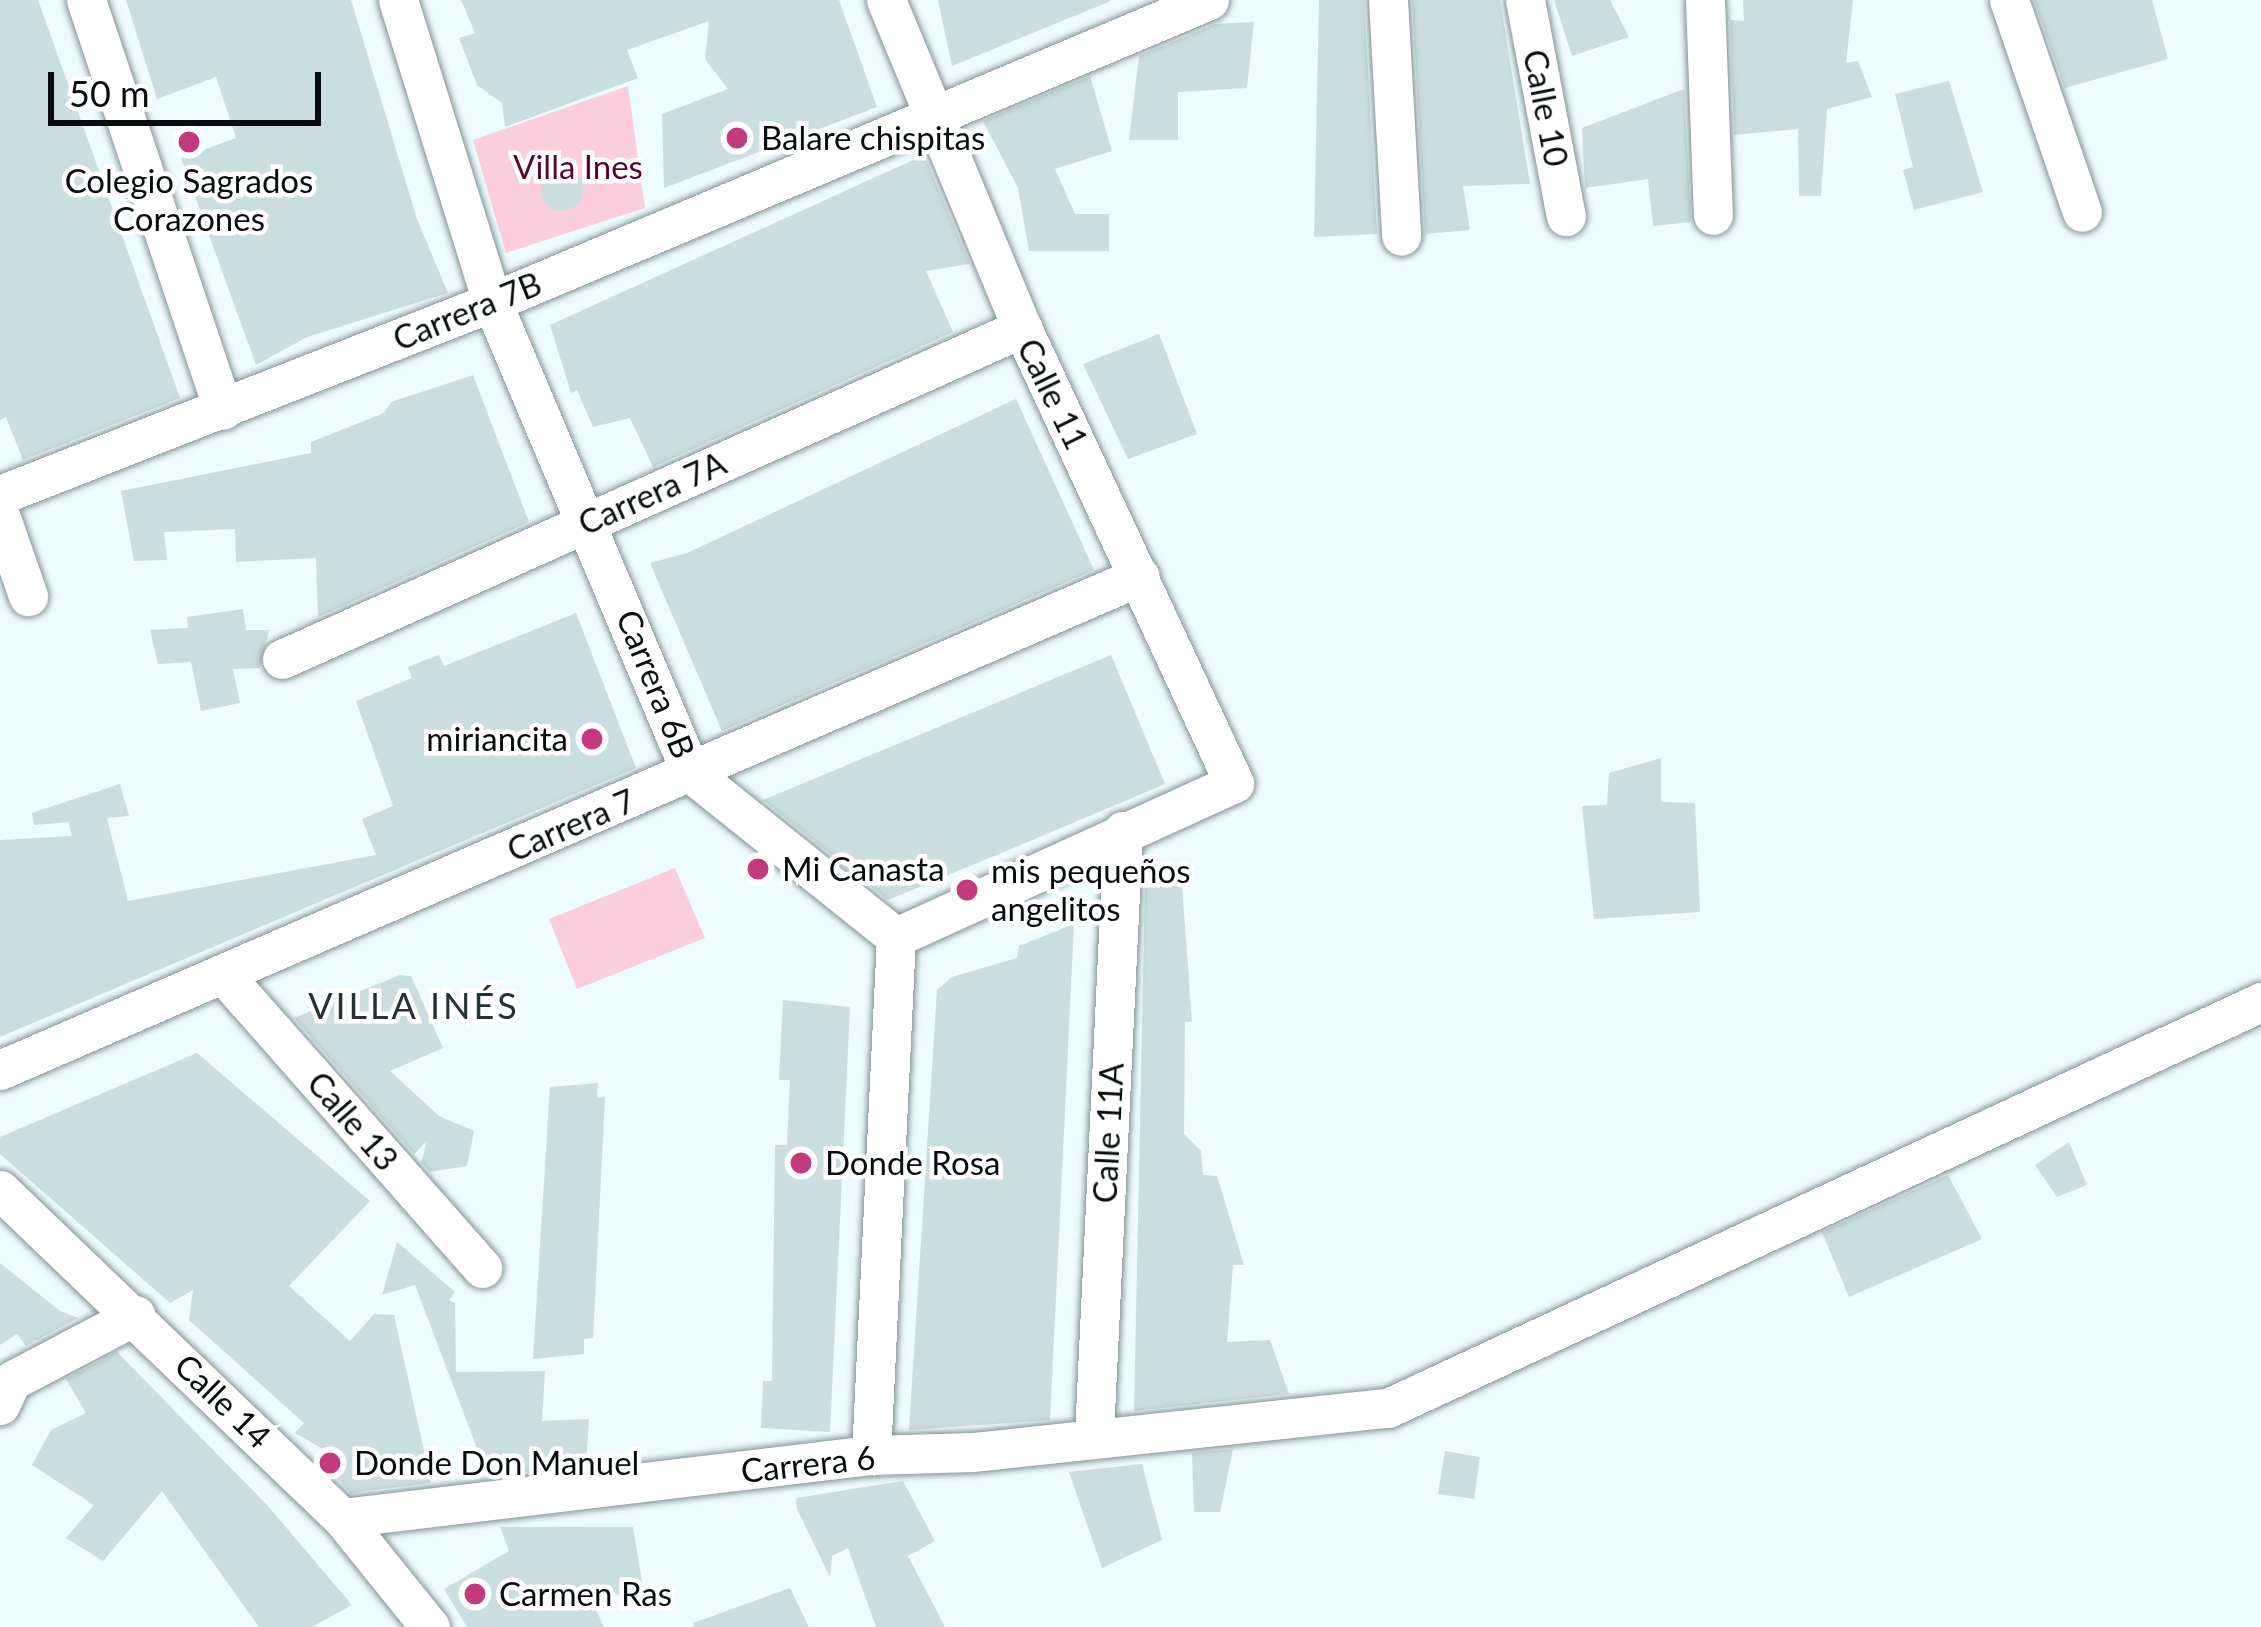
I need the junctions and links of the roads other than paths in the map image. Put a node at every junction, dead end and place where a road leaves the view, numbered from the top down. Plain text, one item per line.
1 (86, 0) edge
2 (398, 0) edge
3 (886, 0) edge
4 (1209, 0) edge
5 (1388, 0) edge
6 (1526, 0) edge
7 (1705, 0) edge
8 (2009, 0) edge
9 (929, 112) junction
10 (2082, 212) dead end
11 (1713, 215) dead end
12 (1566, 216) dead end
13 (1401, 236) dead end
14 (492, 302) junction
15 (1022, 328) junction
16 (223, 410) junction
17 (0, 495) edge
18 (0, 515) edge
19 (590, 520) junction
20 (1140, 576) junction
21 (28, 596) dead end
22 (282, 659) dead end
23 (691, 773) junction
24 (1123, 831) junction
25 (896, 937) junction
26 (223, 974) junction
27 (2261, 1002) edge
28 (0, 1070) edge
29 (0, 1190) edge
30 (482, 1268) dead end
31 (136, 1316) junction
32 (0, 1405) edge
33 (1094, 1434) junction
34 (871, 1455) junction
35 (342, 1518) junction
36 (430, 1627) edge

1 - 16 street
2 - 14 street, Carrera 6B
3 - 9 street, Calle 11
4 - 9 street
5 - 13 street
6 - 12 street, Calle 10
7 - 11 street
8 - 10 street
9 - 14 street, Carrera 7B
9 - 15 street, Calle 11
14 - 16 street, Carrera 7B
14 - 19 street, Carrera 6B
15 - 19 street, Carrera 7A
15 - 20 street, Calle 11
16 - 17 street, Carrera 7B
18 - 21 street
19 - 22 street, Carrera 7A
19 - 23 street, Carrera 6B
20 - 23 street, Carrera 7
20 - 24 street, Calle 11
23 - 25 street, Carrera 6B
23 - 26 street, Carrera 7
24 - 25 street
24 - 33 street, Calle 11A
25 - 34 street
26 - 28 street, Carrera 7
26 - 30 street, Calle 13
27 - 33 street, Carrera 6
29 - 31 street, Calle 14
31 - 32 street
31 - 35 street, Calle 14
33 - 34 street, Carrera 6
34 - 35 street, Carrera 6
35 - 36 street, Calle 14

